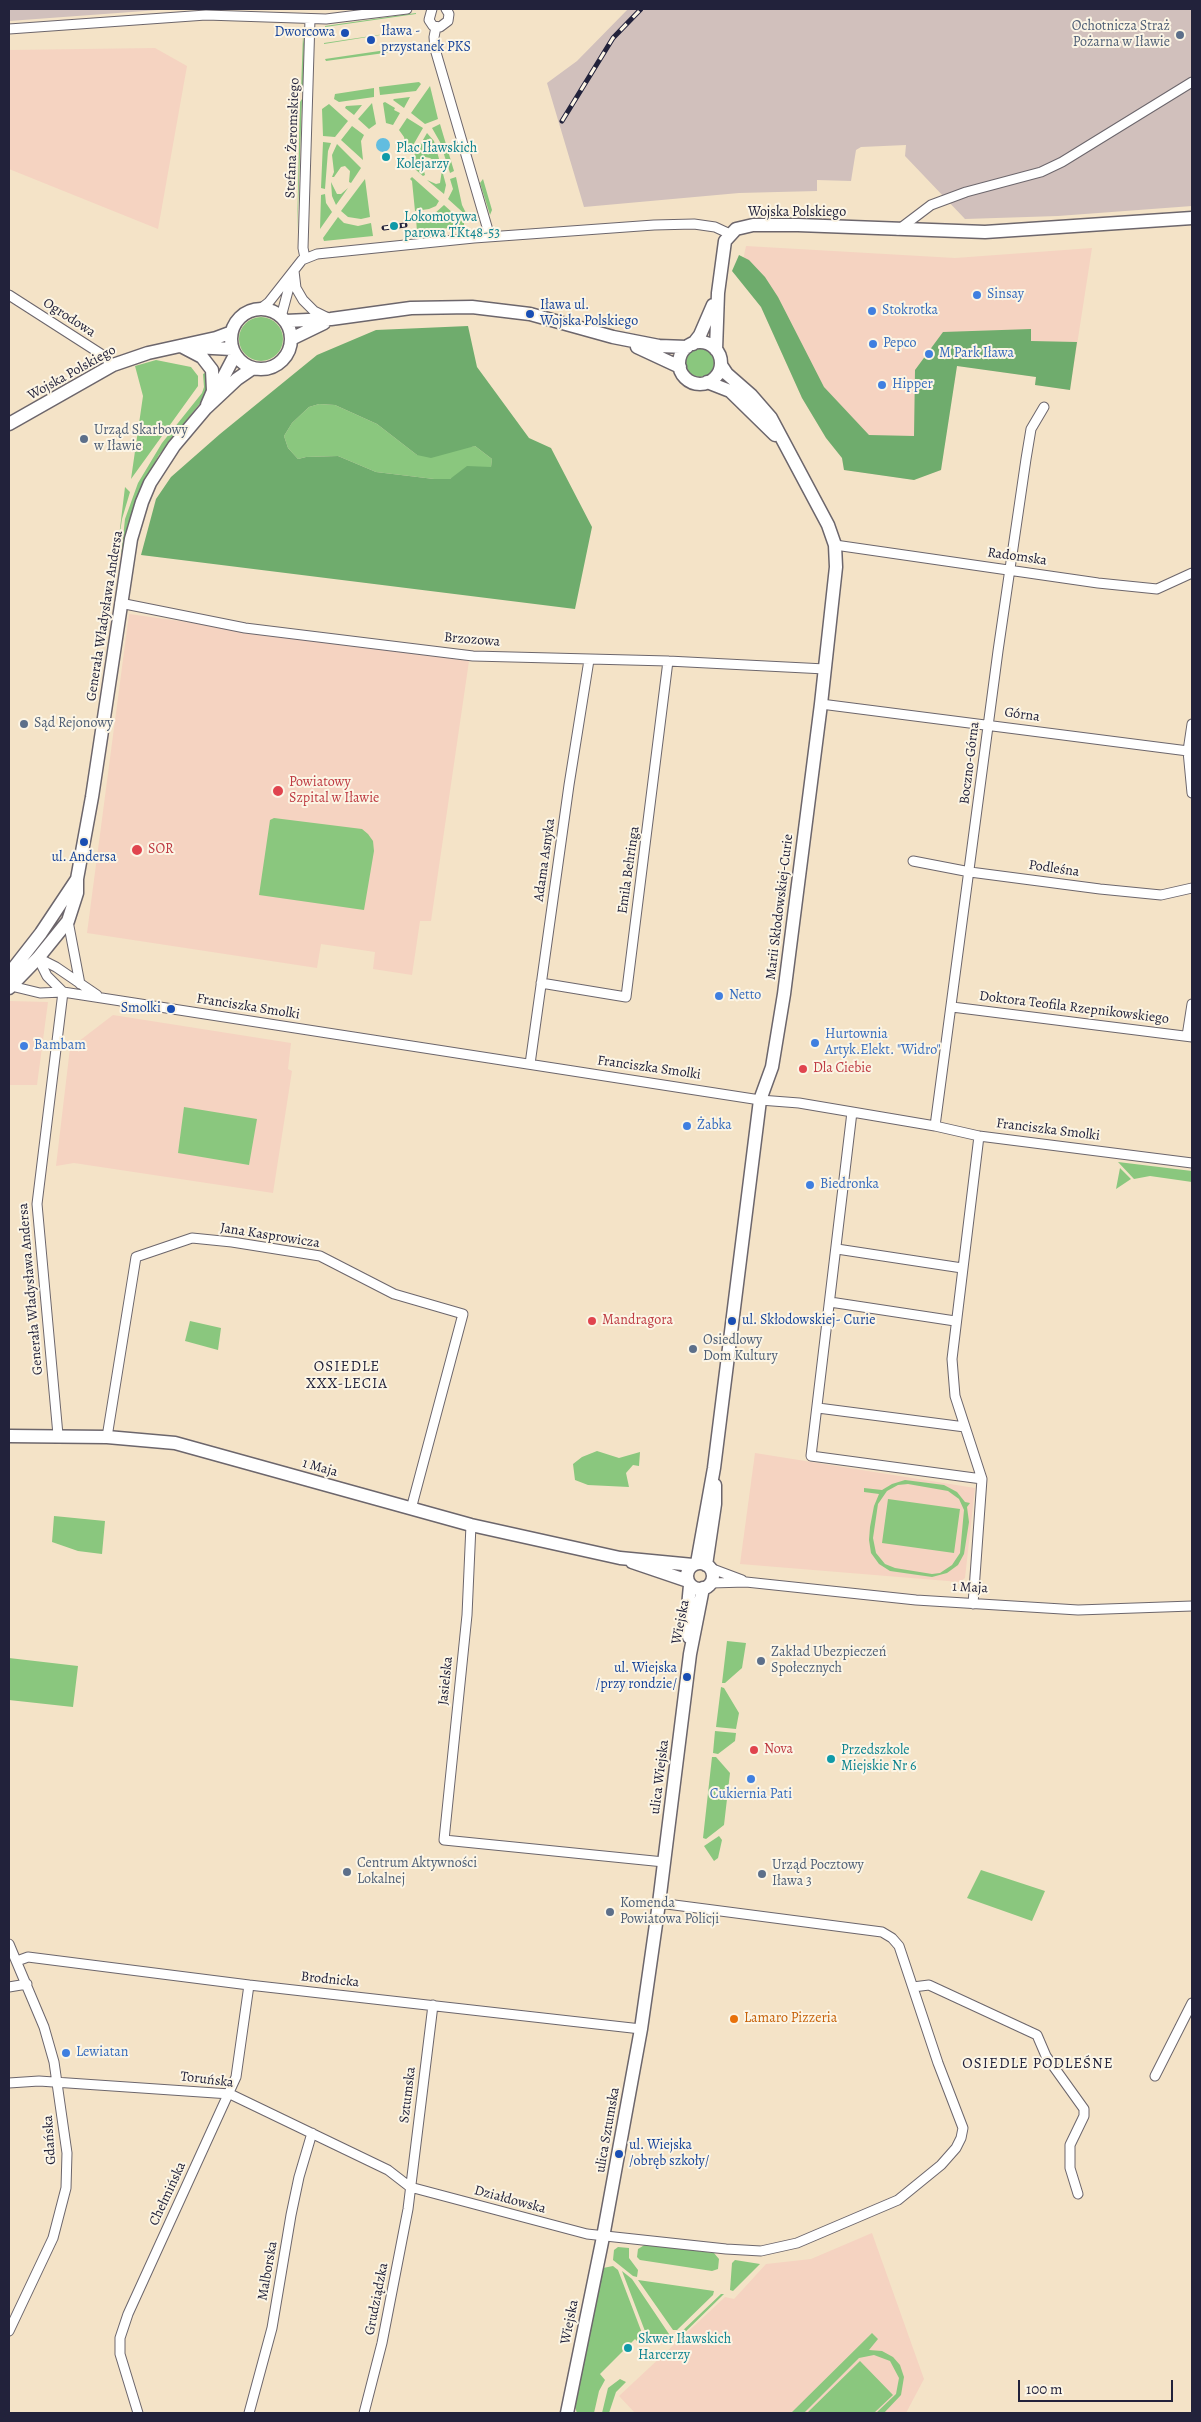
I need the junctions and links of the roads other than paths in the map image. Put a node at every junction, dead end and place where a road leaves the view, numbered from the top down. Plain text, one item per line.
1 (408, 9) edge
2 (431, 9) edge
3 (446, 9) edge
4 (310, 19) junction
5 (436, 27) junction
6 (9, 29) edge
7 (1192, 82) edge
8 (1192, 218) edge
9 (898, 230) junction
10 (730, 234) junction
11 (490, 237) junction
12 (305, 258) junction
13 (294, 271) junction
14 (718, 293) junction
15 (9, 295) edge
16 (260, 309) junction
17 (283, 319) junction
18 (331, 319) junction
19 (232, 332) junction
20 (613, 337) junction
21 (291, 339) junction
22 (690, 345) junction
23 (182, 346) junction
24 (716, 350) junction
25 (234, 352) junction
26 (113, 365) junction
27 (721, 365) junction
28 (680, 367) junction
29 (253, 368) junction
30 (708, 382) junction
31 (1044, 407) dead end
32 (206, 408) junction
33 (9, 424) edge
34 (787, 447) junction
35 (835, 545) junction
36 (1010, 570) junction
37 (1192, 573) edge
38 (120, 603) junction
39 (589, 660) junction
40 (668, 661) junction
41 (825, 669) junction
42 (821, 704) junction
43 (988, 724) junction
44 (1192, 724) edge
45 (1188, 751) junction
46 (1192, 793) edge
47 (913, 861) dead end
48 (970, 872) junction
49 (77, 879) junction
50 (1192, 888) edge
51 (68, 921) junction
52 (34, 954) junction
53 (10, 983) edge
54 (541, 983) junction
55 (80, 984) junction
56 (63, 992) junction
57 (101, 998) junction
58 (1192, 1004) edge
59 (952, 1007) junction
60 (1190, 1036) edge
61 (530, 1064) junction
62 (760, 1100) junction
63 (852, 1112) junction
64 (935, 1126) junction
65 (979, 1136) junction
66 (1192, 1163) edge
67 (837, 1249) junction
68 (962, 1268) junction
69 (830, 1302) junction
70 (955, 1321) junction
71 (818, 1408) junction
72 (965, 1427) junction
73 (58, 1435) junction
74 (9, 1436) edge
75 (107, 1437) junction
76 (982, 1480) junction
77 (410, 1509) junction
78 (471, 1525) junction
79 (620, 1558) junction
80 (702, 1565) junction
81 (746, 1582) junction
82 (698, 1584) junction
83 (973, 1604) junction
84 (1192, 1606) edge
85 (690, 1654) joint
86 (664, 1862) junction
87 (660, 1904) junction
88 (9, 1944) edge
89 (17, 1961) junction
90 (27, 1984) junction
91 (249, 1985) junction
92 (9, 1986) edge
93 (913, 1987) junction
94 (1192, 2003) edge
95 (433, 2006) junction
96 (641, 2029) junction
97 (1155, 2076) dead end
98 (9, 2082) edge
99 (57, 2082) junction
100 (230, 2094) junction
101 (312, 2133) junction
102 (410, 2187) junction
103 (1078, 2194) dead end
104 (604, 2237) junction
105 (9, 2331) edge
106 (138, 2413) edge
107 (249, 2413) edge
108 (364, 2413) edge
109 (567, 2413) edge

1 - 4 street
2 - 5 street
3 - 5 street
4 - 6 street
4 - 12 street, Stefana Żeromskiego
5 - 11 street
7 - 9 street
8 - 9 street, Wojska Polskiego
9 - 10 street, Wojska Polskiego
10 - 11 street
10 - 14 street
11 - 12 street
12 - 13 street
13 - 16 street
13 - 17 street
13 - 18 street
14 - 22 street
14 - 24 street
15 - 26 street, Ogrodowa
16 - 17 street
16 - 19 street
17 - 18 street
17 - 21 street
18 - 20 street
18 - 21 street
19 - 23 street, Wojska Polskiego
19 - 25 street
20 - 22 street
20 - 28 street
21 - 29 street
22 - 24 street
22 - 28 street
23 - 25 street, Wojska Polskiego
23 - 26 street, Wojska Polskiego
23 - 32 street
24 - 27 street
25 - 29 street
25 - 32 street, Generała Władysława Andersa
26 - 33 street, Wojska Polskiego
27 - 30 street
27 - 34 street, Marii Skłodowskiej-Curie
28 - 30 street
29 - 32 street, Generała Władysława Andersa
30 - 34 street, Marii Skłodowskiej-Curie
31 - 36 street, Boczno-Górna
32 - 38 street, Generała Władysława Andersa
34 - 35 street, Marii Skłodowskiej-Curie
35 - 36 street, Radomska
35 - 41 street, Marii Skłodowskiej-Curie
36 - 37 street, Radomska
36 - 43 street, Boczno-Górna
38 - 39 street, Brzozowa
38 - 49 street, Generała Władysława Andersa
39 - 40 street, Brzozowa
39 - 54 street, Adama Asnyka
40 - 41 street, Brzozowa
40 - 54 street, Emila Behringa
41 - 42 street, Marii Skłodowskiej-Curie
42 - 43 street, Górna
42 - 62 street, Marii Skłodowskiej-Curie
43 - 45 street, Górna
43 - 48 street, Boczno-Górna
44 - 45 street
45 - 46 street
47 - 48 street, Podleśna
48 - 50 street, Podleśna
48 - 59 street, Boczno-Górna
49 - 51 street, Generała Władysława Andersa
49 - 52 street, Generała Władysława Andersa
51 - 52 street, Generała Władysława Andersa
51 - 55 street
52 - 53 street
52 - 55 street, Franciszka Smolki
52 - 56 street
53 - 56 street, Franciszka Smolki
54 - 61 street, Adama Asnyka
55 - 57 street, Franciszka Smolki
56 - 57 street, Franciszka Smolki
56 - 73 street, Generała Władysława Andersa
57 - 61 street, Franciszka Smolki
58 - 60 street
59 - 60 street, Doktora Teofila Rzepnikowskiego
59 - 64 street, Boczno-Górna
61 - 62 street, Franciszka Smolki
62 - 63 street, Franciszka Smolki
62 - 80 street, Marii Skłodowskiej-Curie
63 - 64 street, Franciszka Smolki
63 - 67 street
64 - 65 street, Franciszka Smolki
65 - 66 street, Franciszka Smolki
65 - 68 street
67 - 68 street
67 - 69 street
68 - 70 street
69 - 70 street
69 - 71 street
70 - 72 street
71 - 72 street
71 - 76 street
72 - 76 street
73 - 74 street, 1 Maja
73 - 75 street, 1 Maja
75 - 77 street, 1 Maja
75 - 77 street, Jana Kasprowicza
76 - 83 street
77 - 78 street, 1 Maja
78 - 79 street, 1 Maja
78 - 86 street, Jasielska
79 - 80 street, 1 Maja
79 - 82 street, 1 Maja
80 - 81 street, 1 Maja
80 - 82 street
80 - 82 street
81 - 82 street, 1 Maja
81 - 83 street, 1 Maja
82 - 85 street, Wiejska
83 - 84 street, 1 Maja
85 - 86 street, ulica Wiejska
86 - 87 street, ulica Wiejska
87 - 93 street, Działdowska
87 - 96 street
88 - 89 street, Gdańska
89 - 90 street, Gdańska
89 - 91 street, Brodnicka
90 - 92 street
90 - 99 street, Gdańska
91 - 95 street, Brodnicka
91 - 100 street, Chełmińska
93 - 103 street
93 - 104 street, Działdowska
94 - 97 street
95 - 96 street, Brodnicka
95 - 102 street, Sztumska
96 - 104 street, ulica Sztumska
98 - 99 street, Toruńska
99 - 100 street, Toruńska
99 - 105 street, Gdańska
100 - 101 street, Toruńska
100 - 106 street, Chełmińska
101 - 102 street, Toruńska
101 - 107 street, Malborska
102 - 104 street, Działdowska
102 - 108 street, Grudziądzka
104 - 109 street, Wiejska

